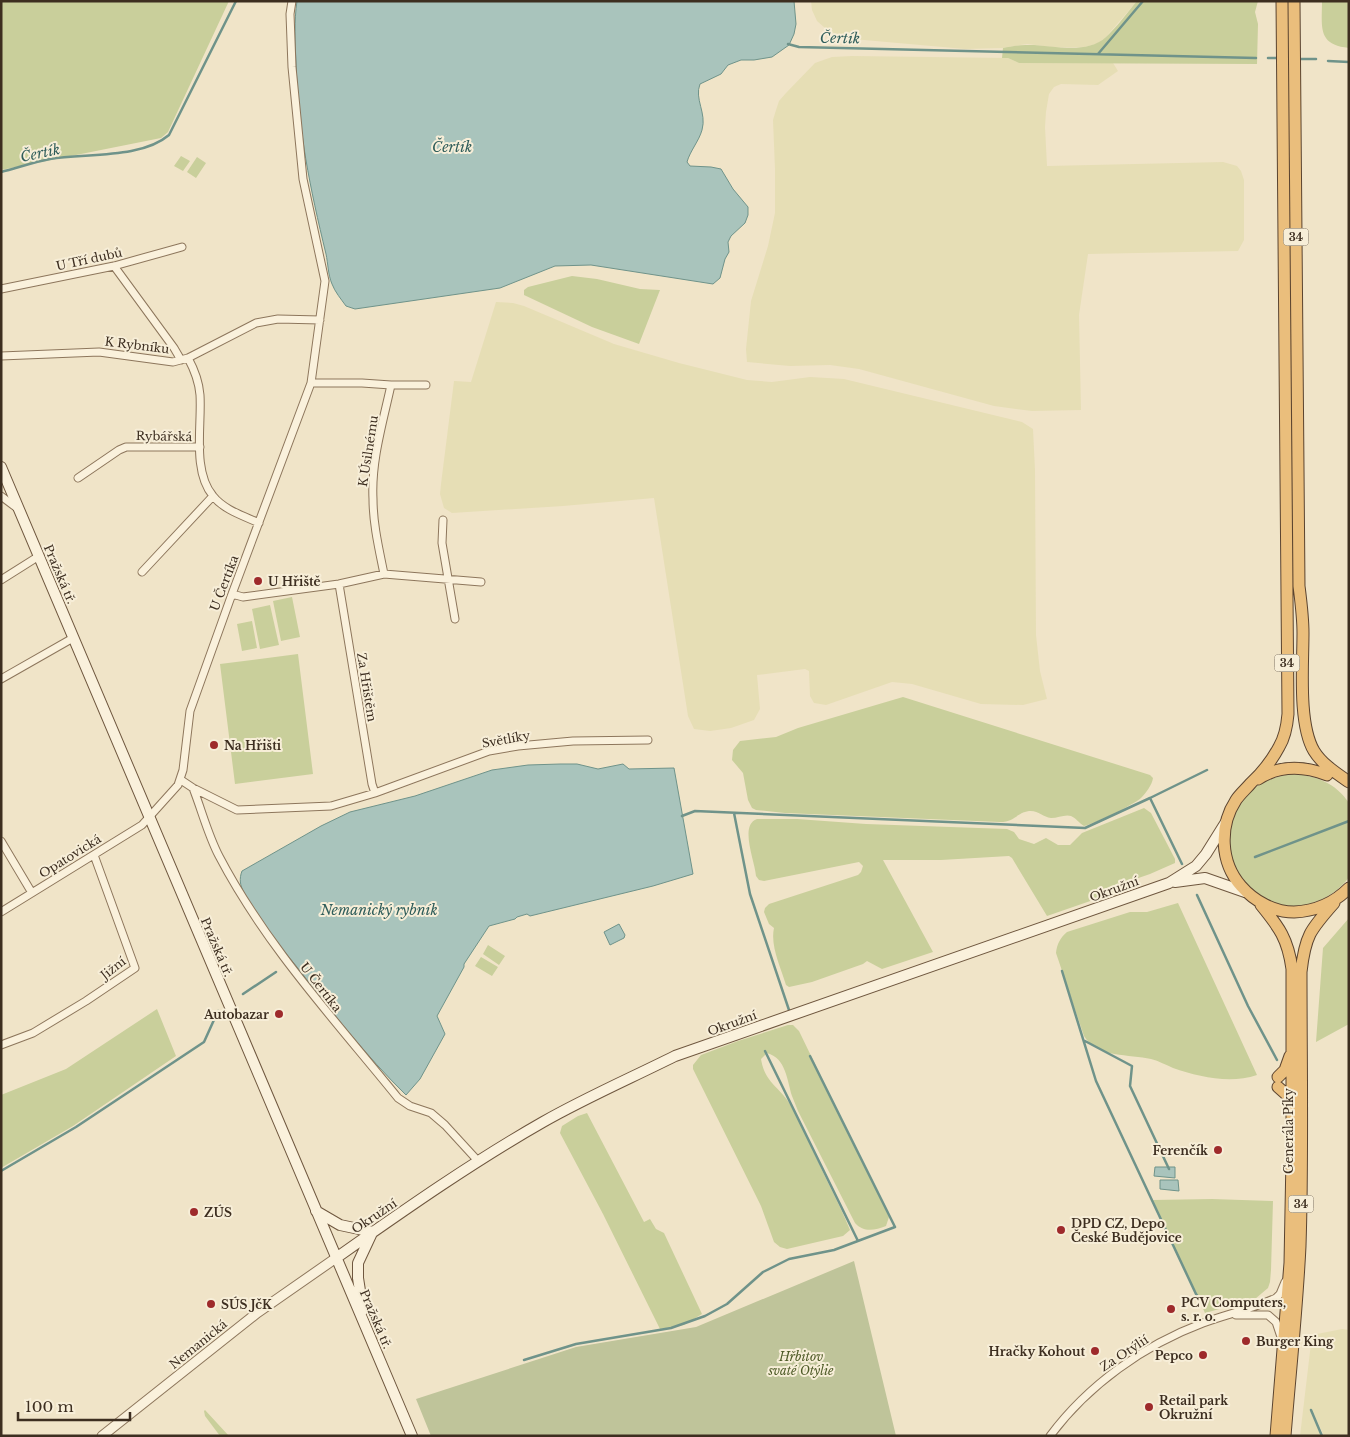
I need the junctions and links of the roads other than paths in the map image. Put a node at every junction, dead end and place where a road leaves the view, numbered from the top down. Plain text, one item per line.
1 (292, 1) edge
2 (1282, 1) edge
3 (1294, 1) edge
4 (182, 247) dead end
5 (114, 266) junction
6 (1, 289) edge
7 (320, 320) junction
8 (1, 356) edge
9 (185, 359) junction
10 (311, 384) junction
11 (426, 385) dead end
12 (391, 386) junction
13 (200, 447) junction
14 (1, 467) edge
15 (78, 478) dead end
16 (1, 496) edge
17 (213, 496) junction
18 (20, 510) junction
19 (443, 520) dead end
20 (259, 523) junction
21 (39, 556) junction
22 (142, 572) dead end
23 (384, 574) junction
24 (449, 578) junction
25 (1, 580) edge
26 (481, 582) dead end
27 (339, 584) junction
28 (1300, 586) junction
29 (232, 594) junction
30 (455, 619) dead end
31 (73, 638) junction
32 (1, 679) edge
33 (648, 740) dead end
34 (1327, 775) junction
35 (180, 780) junction
36 (1252, 782) junction
37 (1349, 782) edge
38 (193, 788) junction
39 (1349, 792) edge
40 (375, 793) junction
41 (148, 817) junction
42 (1226, 821) junction
43 (1, 841) edge
44 (94, 855) junction
45 (1169, 882) junction
46 (1349, 888) edge
47 (1245, 892) junction
48 (32, 893) junction
49 (1338, 898) junction
50 (1258, 902) junction
51 (1, 912) edge
52 (1, 1045) edge
53 (1293, 1047) junction
54 (1292, 1107) junction
55 (478, 1161) junction
56 (316, 1210) junction
57 (373, 1232) junction
58 (336, 1258) junction
59 (1290, 1263) junction
60 (1228, 1316) junction
61 (366, 1326) junction
62 (1284, 1348) junction
63 (102, 1436) edge
64 (412, 1436) edge
65 (1050, 1436) edge
66 (1276, 1436) edge
67 (1285, 1436) edge

1 - 7 street, U Čertíka
2 - 36 highway, 34
3 - 28 highway, 34
4 - 5 street, U Tří dubů
5 - 6 street, U Tří dubů
5 - 9 street, Rybářská
7 - 9 street, K Rybníku
7 - 10 street, U Čertíka
8 - 9 street, K Rybníku
9 - 13 street, Rybářská
10 - 12 street
10 - 20 street, U Čertíka
11 - 12 street
12 - 23 street, K Úsilnému
13 - 15 street, Rybářská
13 - 17 street, Rybářská
14 - 18 main road, Pražská tř.
16 - 18 street
17 - 20 street, Rybářská
17 - 22 street
18 - 21 main road, Pražská tř.
19 - 24 street
20 - 29 street, U Čertíka
21 - 25 street
21 - 31 main road, Pražská tř.
23 - 24 street
23 - 27 street
24 - 26 street
24 - 30 street
27 - 29 street
27 - 40 street, Za Hřištěm
28 - 34 highway
28 - 37 highway
29 - 35 street, U Čertíka
31 - 32 street
31 - 41 main road, Pražská tř.
33 - 40 street, Světlíky
34 - 36 highway, 34
34 - 39 highway, 34
35 - 38 street
35 - 41 street, Opatovická
36 - 42 highway, 34
38 - 40 street
38 - 55 street, U Čertíka
41 - 44 street, Opatovická
41 - 56 main road, Pražská tř.
42 - 45 main road, Okružní
42 - 47 highway, 34
43 - 48 street
44 - 48 street, Opatovická
44 - 52 street, Jižní
45 - 47 main road, Okružní
45 - 55 main road, Okružní
46 - 49 highway, 34
47 - 50 highway, 34
48 - 51 street, Opatovická
49 - 50 highway, 34
49 - 67 highway, Generála Píky / 34
50 - 53 highway, Generála Píky / 34
53 - 54 highway, Generála Píky / 34
53 - 54 highway
54 - 59 highway, Generála Píky / 34
55 - 57 main road, Okružní
56 - 57 main road
56 - 58 main road, Pražská tř.
57 - 58 main road, Okružní
57 - 61 main road
58 - 61 main road, Pražská tř.
58 - 63 street, Nemanická
59 - 60 street, Za Otýlií
59 - 62 highway, Generála Píky / 34
60 - 62 street, Za Otýlií
60 - 65 street, Za Otýlií
61 - 64 main road, Pražská tř.
62 - 66 highway, Generála Píky / 34

